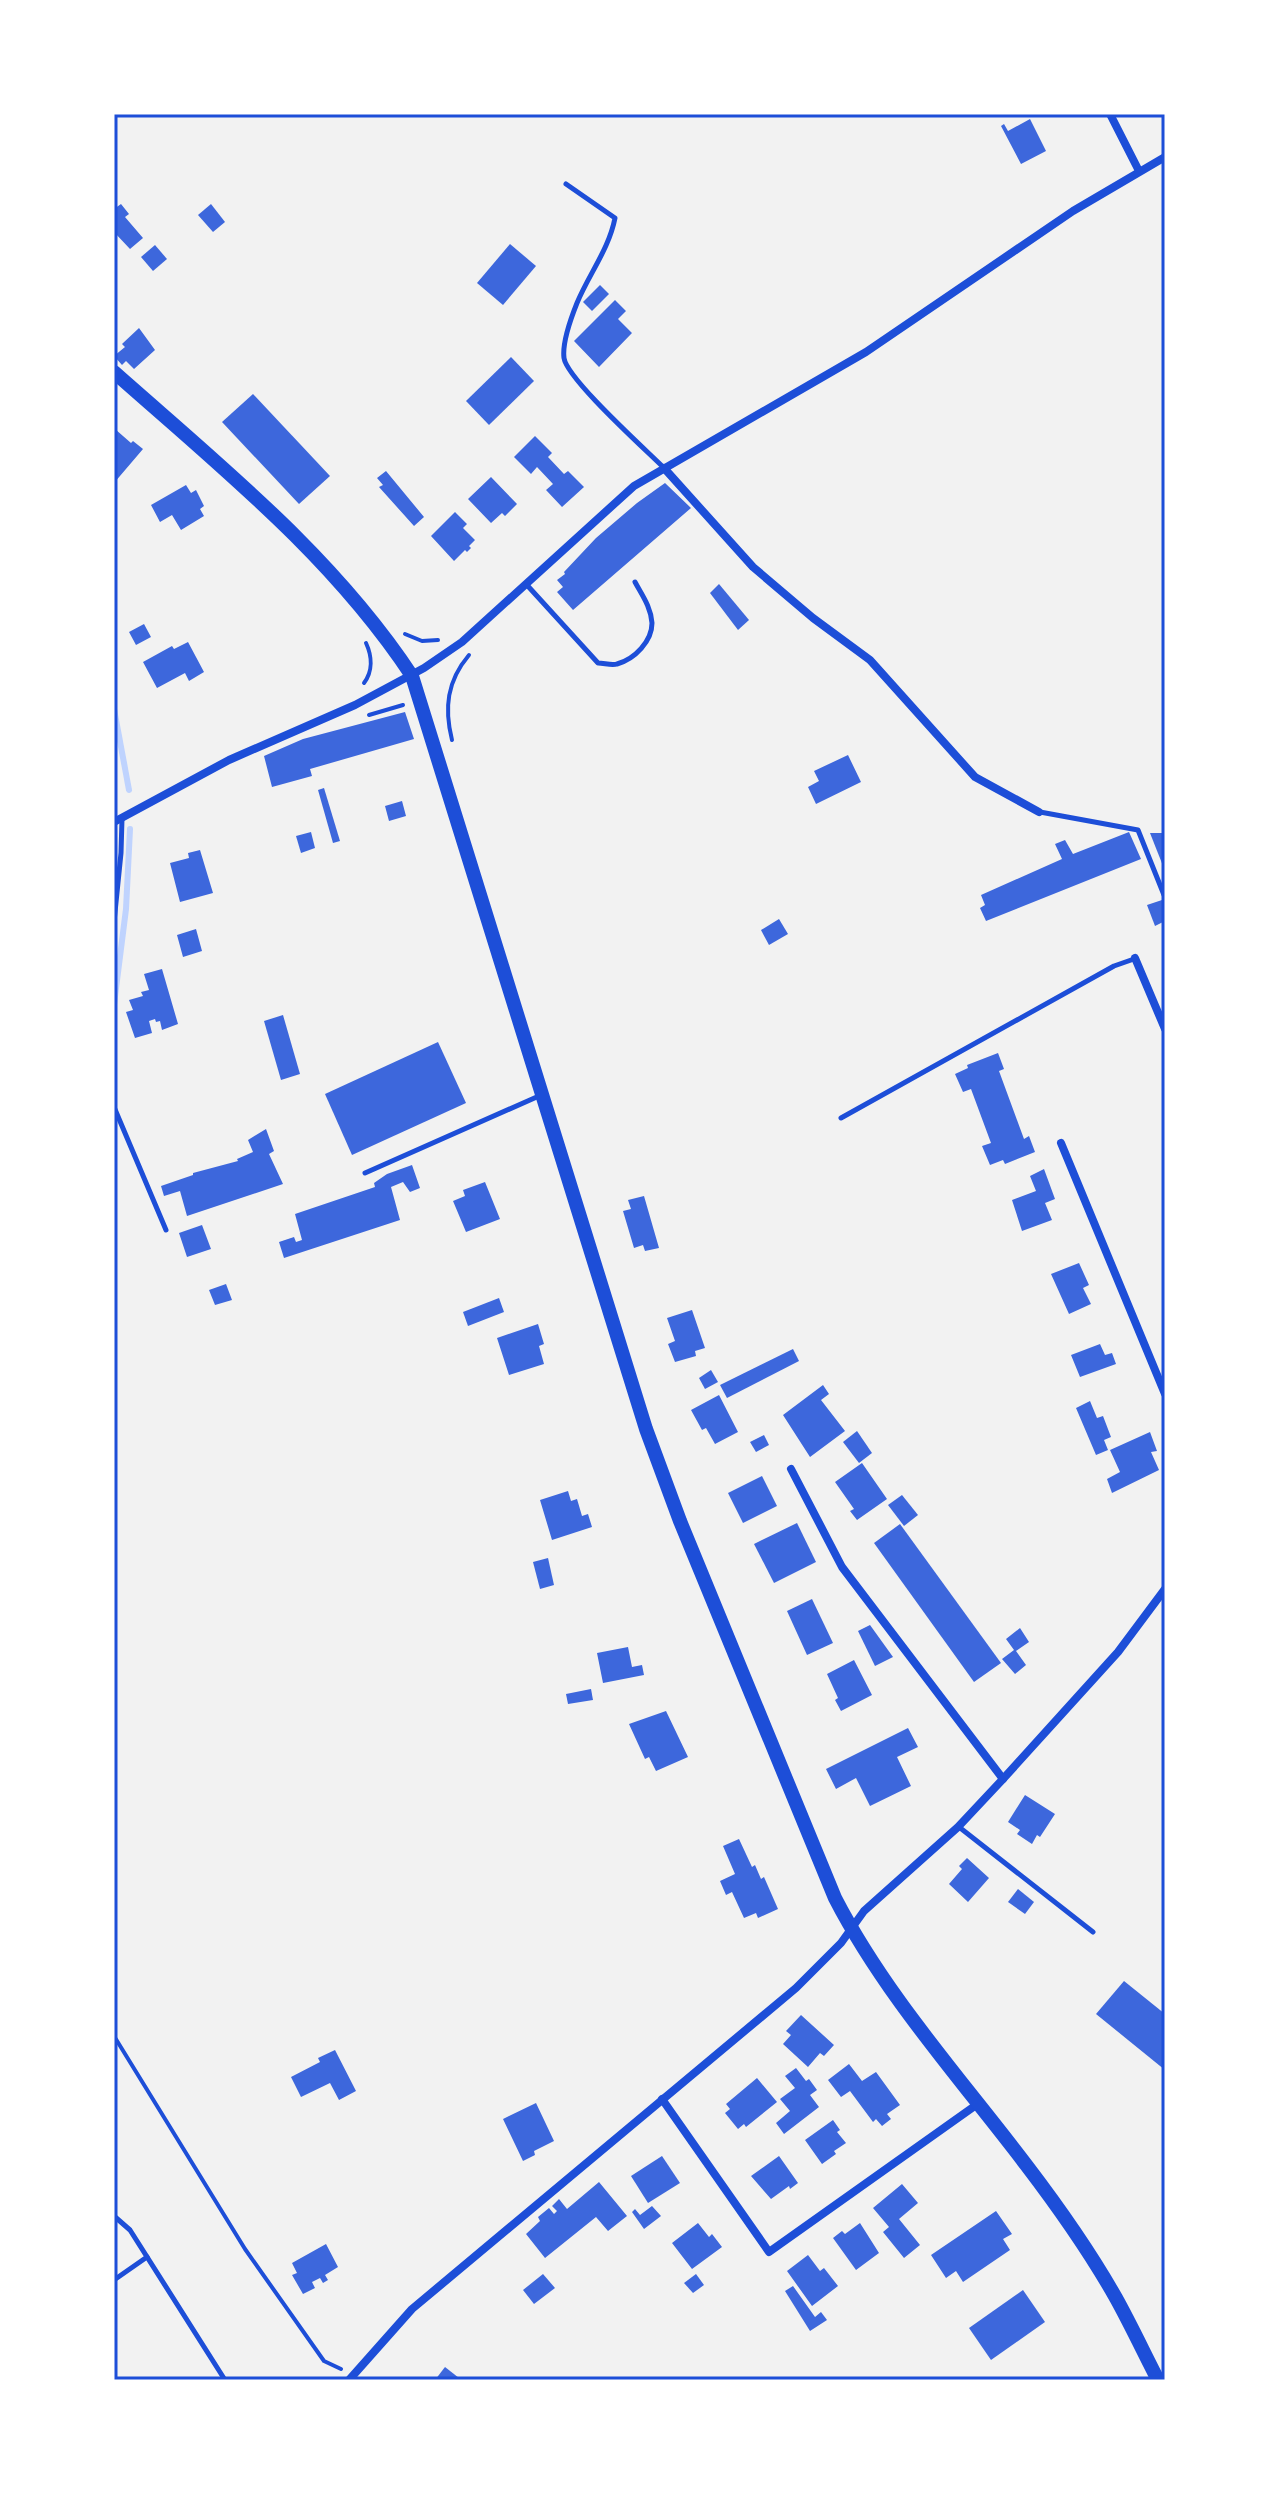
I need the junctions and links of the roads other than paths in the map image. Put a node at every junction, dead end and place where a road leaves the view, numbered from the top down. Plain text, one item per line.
1 (1110, 114) edge
2 (1165, 157) edge
3 (1139, 171) junction
4 (566, 184) dead end
5 (114, 372) edge
6 (664, 468) junction
7 (635, 582) dead end
8 (526, 584) junction
9 (412, 676) junction
10 (1039, 812) joint
11 (118, 820) edge
12 (1164, 895) edge
13 (114, 922) edge
14 (1135, 958) joint
15 (1165, 1029) edge
16 (542, 1095) junction
17 (114, 1107) edge
18 (841, 1118) dead end
19 (1061, 1143) dead end
20 (365, 1173) dead end
21 (166, 1230) dead end
22 (1165, 1394) edge
23 (791, 1469) dead end
24 (1165, 1589) edge
25 (1003, 1779) junction
26 (958, 1827) junction
27 (851, 1928) junction
28 (1093, 1932) dead end
29 (662, 2099) junction
30 (979, 2103) junction
31 (114, 2216) edge
32 (147, 2257) junction
33 (114, 2280) edge
34 (352, 2377) edge
35 (225, 2380) edge
36 (1158, 2380) edge

1 - 3 street
2 - 3 street
3 - 6 street
4 - 6 lane
5 - 9 street
6 - 8 street
6 - 10 street
7 - 8 lane
8 - 9 street
9 - 11 street
9 - 16 street
10 - 12 lane
11 - 13 lane
14 - 15 street
14 - 18 lane
16 - 20 lane
16 - 27 street
17 - 21 lane
19 - 22 street
23 - 25 street
24 - 25 street
25 - 26 street
26 - 27 street
26 - 28 lane
27 - 29 street
27 - 30 street
29 - 30 street
29 - 34 street
30 - 36 street
31 - 32 lane
32 - 33 lane
32 - 35 lane

